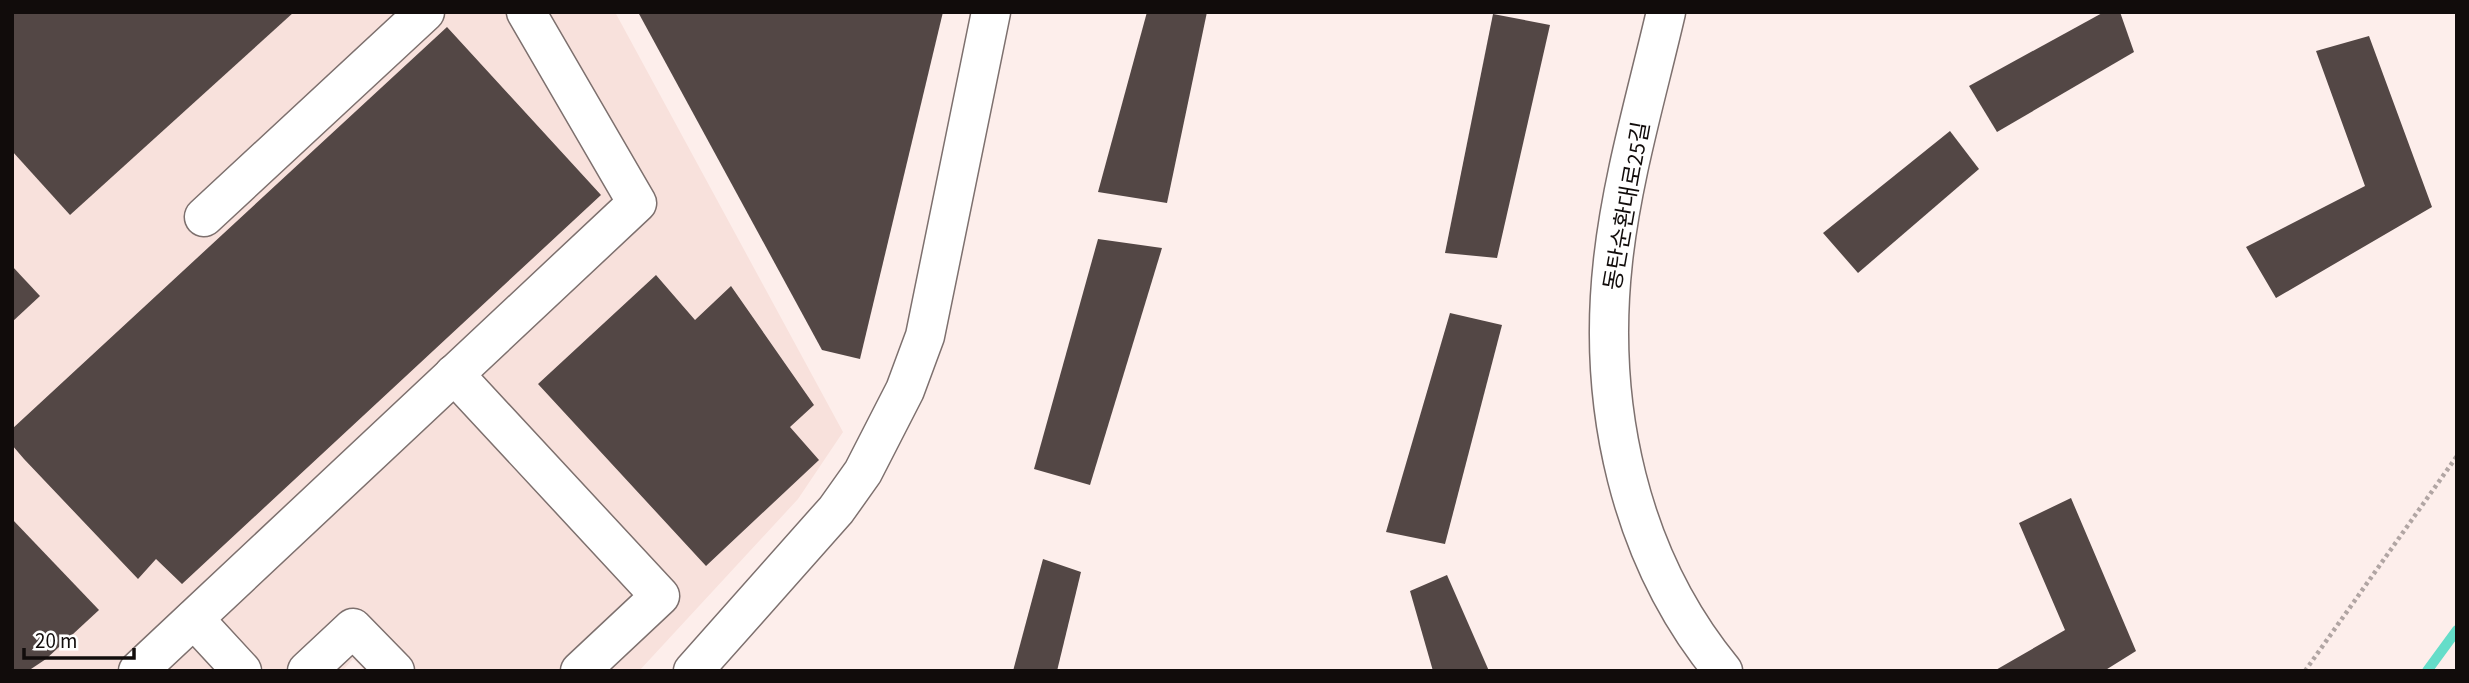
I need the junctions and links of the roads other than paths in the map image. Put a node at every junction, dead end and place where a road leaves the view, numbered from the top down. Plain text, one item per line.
1 (425, 12) edge
2 (526, 12) edge
3 (991, 12) edge
4 (1666, 12) edge
5 (204, 217) dead end
6 (454, 374) junction
7 (194, 619) junction
8 (138, 671) edge
9 (242, 671) edge
10 (307, 671) edge
11 (395, 671) edge
12 (580, 671) edge
13 (693, 671) edge
14 (1723, 671) edge

1 - 5 street
2 - 6 street
3 - 13 street
4 - 14 street, 동탄순환대로25길
6 - 7 street
6 - 12 street
7 - 8 street
7 - 9 street
10 - 11 street

